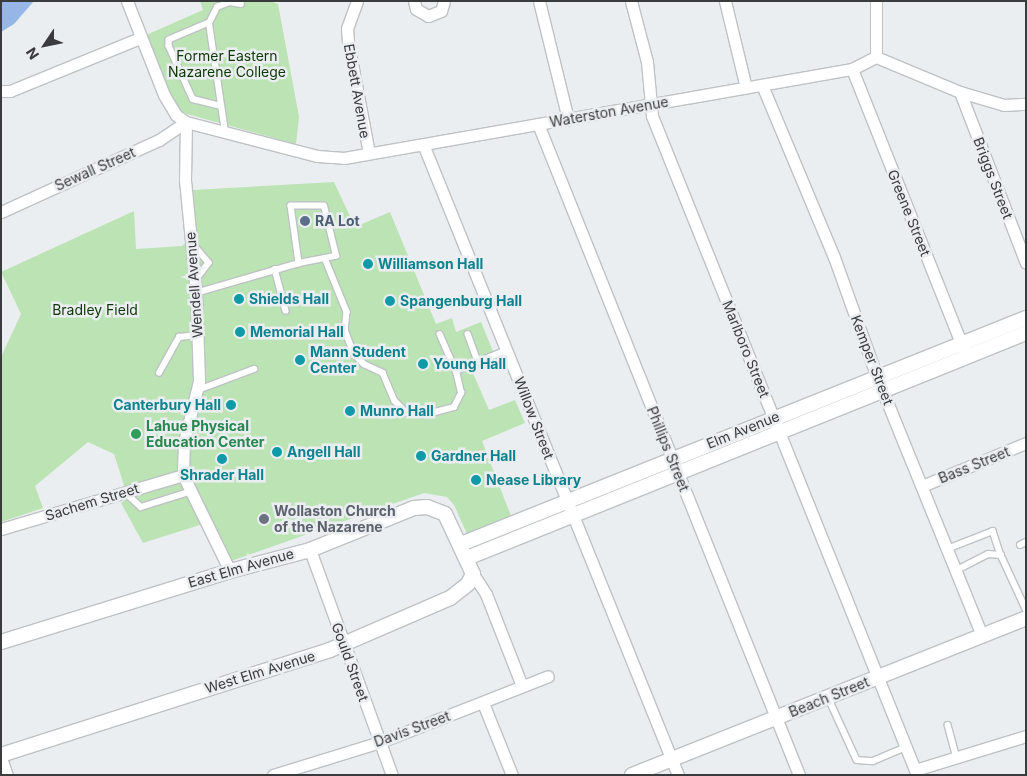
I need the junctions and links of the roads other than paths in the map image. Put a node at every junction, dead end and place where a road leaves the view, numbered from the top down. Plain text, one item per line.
1 (127, 1) edge
2 (357, 1) edge
3 (414, 1) edge
4 (444, 1) edge
5 (539, 1) edge
6 (631, 1) edge
7 (725, 1) edge
8 (876, 1) edge
9 (241, 4) dead end
10 (209, 23) junction
11 (140, 38) junction
12 (876, 58) junction
13 (852, 69) junction
14 (762, 85) junction
15 (746, 88) junction
16 (1, 91) edge
17 (960, 92) junction
18 (651, 104) junction
19 (1026, 104) edge
20 (221, 106) junction
21 (568, 119) junction
22 (186, 122) junction
23 (538, 124) junction
24 (225, 132) junction
25 (423, 144) junction
26 (368, 153) junction
27 (1, 212) edge
28 (325, 258) junction
29 (299, 263) junction
30 (1026, 263) edge
31 (274, 270) junction
32 (196, 287) junction
33 (286, 311) dead end
34 (1026, 318) edge
35 (1026, 333) edge
36 (440, 334) dead end
37 (468, 334) dead end
38 (198, 335) junction
39 (507, 350) junction
40 (964, 350) junction
41 (478, 361) junction
42 (254, 369) dead end
43 (456, 371) junction
44 (159, 373) dead end
45 (880, 383) junction
46 (198, 390) junction
47 (773, 418) junction
48 (778, 431) junction
49 (1026, 444) edge
50 (671, 458) junction
51 (678, 474) junction
52 (182, 476) junction
53 (922, 486) junction
54 (124, 491) junction
55 (189, 492) junction
56 (567, 501) junction
57 (572, 516) junction
58 (1, 529) edge
59 (461, 544) junction
60 (947, 548) junction
61 (310, 550) junction
62 (1001, 556) junction
63 (467, 558) junction
64 (230, 571) junction
65 (955, 571) junction
66 (473, 574) junction
67 (1026, 608) edge
68 (1026, 618) edge
69 (982, 635) junction
70 (1, 642) edge
71 (343, 643) junction
72 (548, 676) dead end
73 (878, 677) junction
74 (522, 686) junction
75 (828, 697) junction
76 (483, 703) junction
77 (777, 717) junction
78 (948, 725) dead end
79 (1026, 736) edge
80 (380, 742) junction
81 (906, 747) junction
82 (1, 757) edge
83 (957, 758) junction
84 (672, 759) junction
85 (916, 772) edge
86 (6, 775) edge
87 (273, 775) edge
88 (392, 775) edge
89 (512, 775) edge
90 (632, 775) edge
91 (678, 775) edge
92 (799, 775) edge

1 - 11 street
2 - 26 street, Ebbett Avenue
3 - 4 street
5 - 21 street
6 - 18 street, Marlboro Street
7 - 15 street
8 - 12 street
9 - 10 lane
10 - 20 lane
10 - 20 lane
11 - 16 street
11 - 22 street
12 - 13 street, Waterston Avenue
12 - 17 street
13 - 14 street, Waterston Avenue
13 - 40 street, Greene Street
14 - 15 street, Waterston Avenue
14 - 45 street, Kemper Street
15 - 18 street, Waterston Avenue
17 - 19 street
17 - 30 street, Briggs Street
18 - 21 street, Waterston Avenue
18 - 47 street, Marlboro Street
20 - 24 lane
21 - 23 street, Waterston Avenue
22 - 24 street, Waterston Avenue
22 - 27 street, Sewall Street
22 - 32 street, Wendell Avenue
23 - 25 street, Waterston Avenue
23 - 50 street, Phillips Street
24 - 26 street, Waterston Avenue
25 - 26 street, Waterston Avenue
25 - 39 street, Willow Street
28 - 29 lane
28 - 29 lane
28 - 43 lane
29 - 31 lane
31 - 32 lane
31 - 33 lane
32 - 38 street, Wendell Avenue
34 - 40 street, Elm Avenue
35 - 40 street, Elm Avenue
36 - 43 lane
37 - 41 lane
38 - 44 lane
38 - 46 street, Wendell Avenue
39 - 41 lane
39 - 56 street, Willow Street
40 - 45 street, Elm Avenue
41 - 43 lane
42 - 46 lane
45 - 47 street, Elm Avenue
45 - 48 street, Elm Avenue
45 - 53 street, Kemper Street
46 - 52 street, Wendell Avenue
47 - 48 street, Marlboro Street
47 - 50 street, Elm Avenue
48 - 51 street, Elm Avenue
48 - 73 street, Marlboro Street
49 - 53 street, Bass Street
50 - 51 street, Phillips Street
50 - 56 street, Elm Avenue
51 - 57 street, Elm Avenue
51 - 77 street, Phillips Street
52 - 54 street, Sachem Street
52 - 55 street, Wendell Avenue
53 - 60 street, Kemper Street
54 - 55 lane
54 - 58 street, Sachem Street
55 - 64 street, Wendell Avenue
56 - 57 street, Willow Street
56 - 59 street, Elm Avenue
57 - 63 street, Elm Avenue
57 - 84 street, Willow Street
59 - 61 street, East Elm Avenue
59 - 63 street
60 - 62 lane
60 - 65 street, Kemper Street
61 - 64 street, East Elm Avenue
61 - 71 street, Gould Street
62 - 65 lane
62 - 67 lane
63 - 66 street
64 - 70 street, East Elm Avenue
65 - 69 street, Kemper Street
66 - 71 street, West Elm Avenue
66 - 74 street
68 - 69 street, Beach Street
69 - 73 street, Beach Street
71 - 80 street, Gould Street
71 - 82 street, West Elm Avenue
72 - 74 street, Davis Street
73 - 75 street, Beach Street
73 - 81 street, Marlboro Street
74 - 76 street, Davis Street
75 - 77 street, Beach Street
75 - 81 lane
76 - 80 street, Davis Street
76 - 89 street
77 - 84 street, Beach Street
77 - 92 street, Phillips Street
78 - 83 lane
79 - 83 street
80 - 87 street, Davis Street
80 - 88 street, Gould Street
81 - 85 street, Marlboro Street
82 - 86 street
83 - 85 street
84 - 90 street, Beach Street
84 - 91 street, Willow Street

